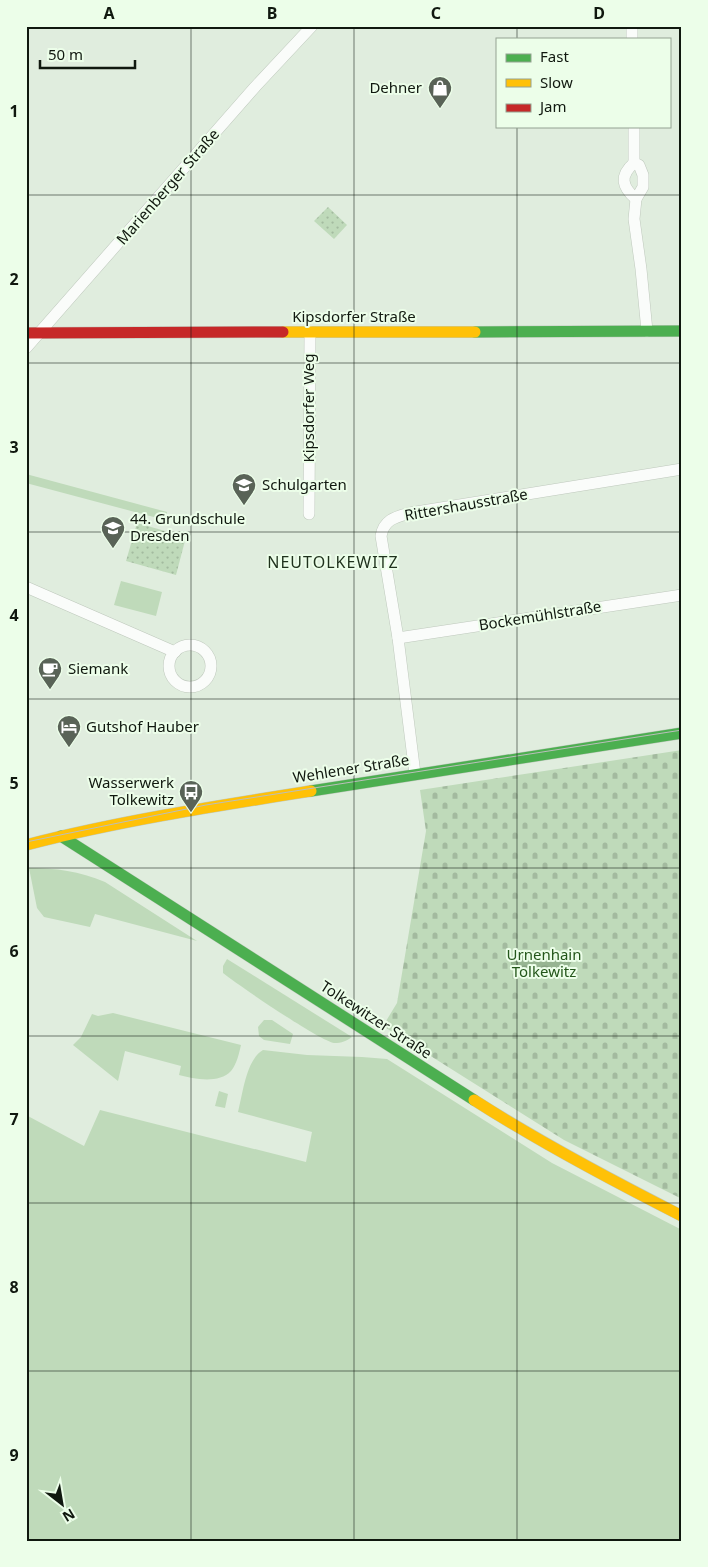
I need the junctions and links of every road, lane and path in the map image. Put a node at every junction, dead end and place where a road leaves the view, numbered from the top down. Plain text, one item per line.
1 (312, 26) edge
2 (634, 128) edge
3 (634, 163) junction
4 (636, 199) junction
5 (682, 330) edge
6 (647, 331) junction
7 (310, 332) junction
8 (26, 333) edge
9 (40, 333) junction
10 (26, 348) edge
11 (682, 469) edge
12 (309, 514) dead end
13 (26, 587) edge
14 (682, 595) edge
15 (398, 638) junction
16 (175, 652) dead end
17 (682, 732) edge
18 (415, 774) junction
19 (61, 836) junction
20 (29, 842) edge
21 (682, 1216) edge

1 - 9 street, Marienberger Straße
2 - 3 street
3 - 4 street
3 - 4 street
4 - 6 street
5 - 6 main road, Kipsdorfer Straße
6 - 7 main road, Kipsdorfer Straße
7 - 9 main road, Kipsdorfer Straße
7 - 12 street, Kipsdorfer Weg
8 - 9 main road, Kipsdorfer Straße
9 - 10 street, Marienberger Straße
11 - 15 street, Rittershausstraße
13 - 16 street
14 - 15 street, Bockemühlstraße
15 - 18 street, Rittershausstraße
17 - 18 main road, Wehlener Straße
18 - 19 main road, Wehlener Straße
19 - 20 main road, Wehlener Straße
19 - 21 main road, Tolkewitzer Straße

